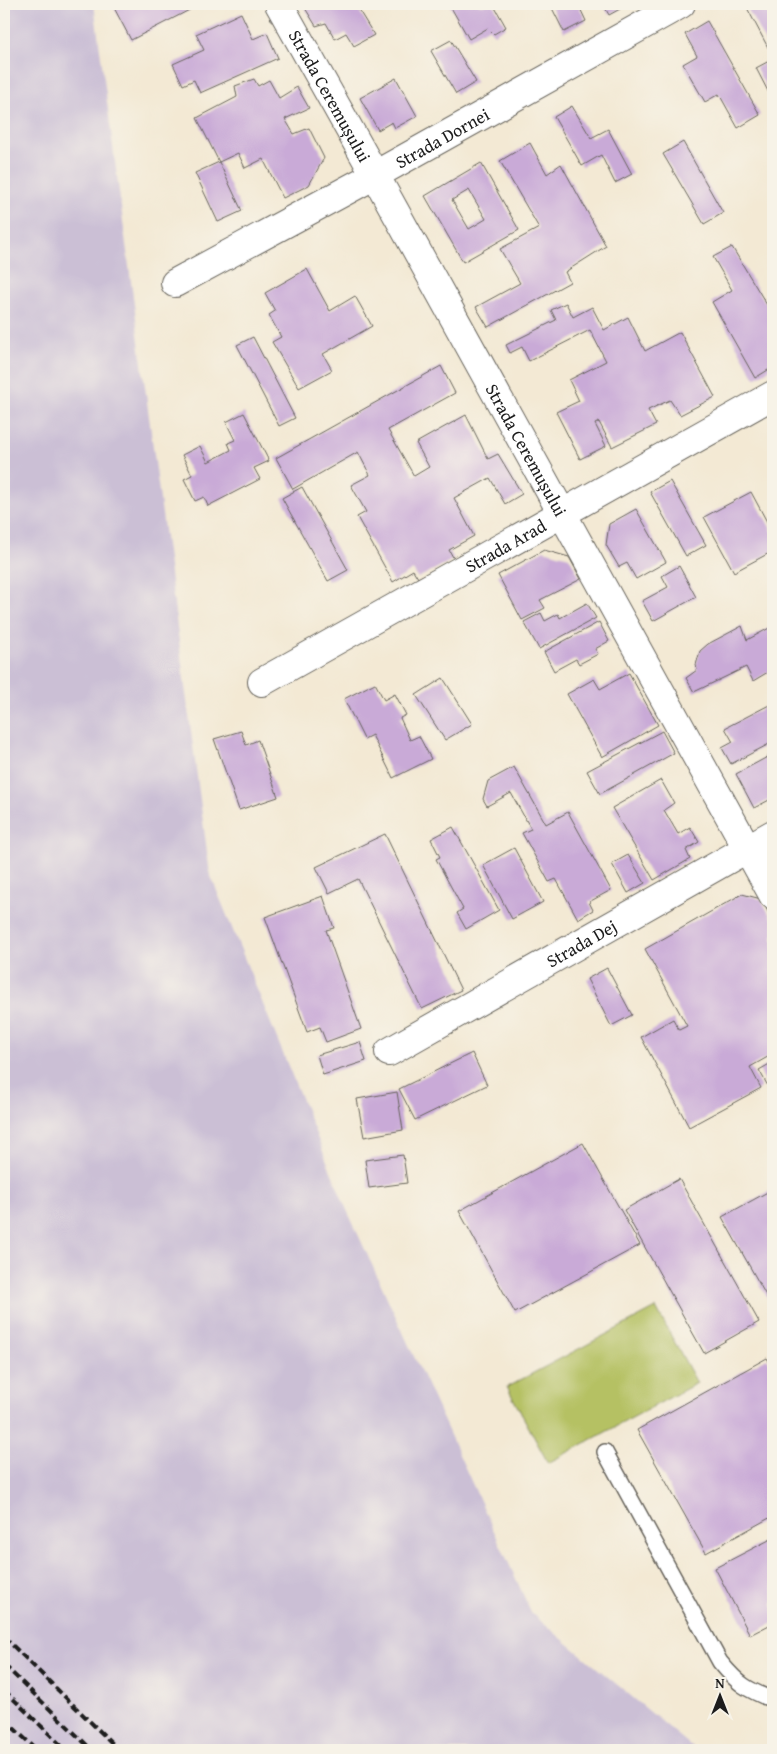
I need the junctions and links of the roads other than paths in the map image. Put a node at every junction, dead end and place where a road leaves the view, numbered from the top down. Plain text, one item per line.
1 (279, 4) edge
2 (681, 4) edge
3 (375, 175) junction
4 (175, 283) dead end
5 (773, 395) edge
6 (562, 513) junction
7 (262, 682) dead end
8 (773, 834) edge
9 (747, 848) junction
10 (773, 895) edge
11 (389, 1052) dead end
12 (605, 1452) dead end
13 (773, 1700) edge

1 - 3 street, Strada Ceremușului
2 - 3 street, Strada Dornei
3 - 4 street, Strada Dornei
3 - 6 street, Strada Ceremușului
5 - 6 street, Strada Arad
6 - 7 street, Strada Arad
6 - 9 street, Strada Ceremușului
8 - 9 street, Strada Dej
9 - 10 street, Strada Ceremușului
9 - 11 street, Strada Dej
12 - 13 lane

